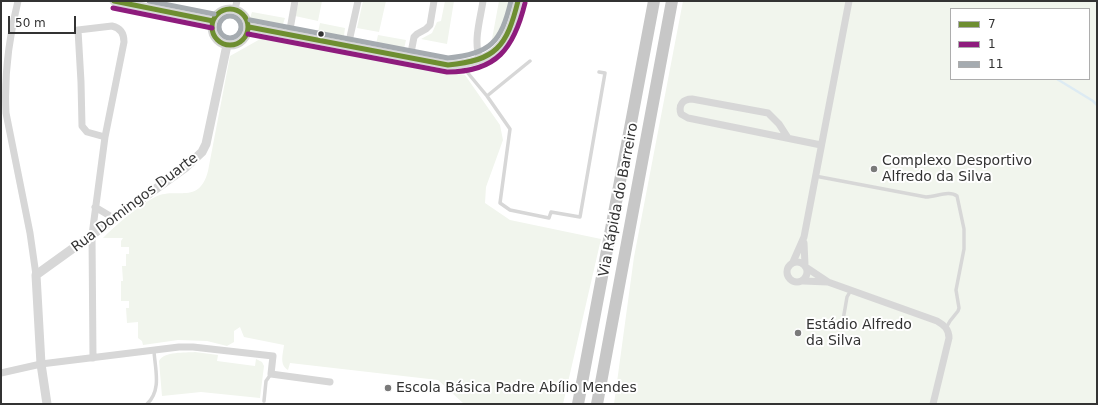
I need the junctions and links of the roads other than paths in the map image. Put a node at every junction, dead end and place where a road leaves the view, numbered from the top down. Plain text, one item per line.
1 (18, 1) edge
2 (114, 1) edge
3 (295, 1) edge
4 (358, 1) edge
5 (434, 1) edge
6 (483, 1) edge
7 (518, 1) edge
8 (654, 1) edge
9 (672, 1) edge
10 (849, 1) edge
11 (236, 5) edge
12 (213, 21) junction
13 (249, 27) junction
14 (288, 35) junction
15 (227, 45) junction
16 (348, 46) junction
17 (410, 58) junction
18 (480, 60) junction
19 (530, 61) dead end
20 (461, 64) junction
21 (599, 72) dead end
22 (486, 96) junction
23 (104, 137) junction
24 (788, 138) junction
25 (821, 145) junction
26 (815, 176) junction
27 (95, 207) junction
28 (115, 219) junction
29 (92, 235) junction
30 (804, 236) junction
31 (793, 262) junction
32 (806, 266) junction
33 (36, 275) junction
34 (803, 281) junction
35 (828, 282) junction
36 (851, 290) junction
37 (842, 326) dead end
38 (946, 328) junction
39 (154, 351) junction
40 (93, 358) junction
41 (41, 364) junction
42 (1, 373) edge
43 (271, 374) junction
44 (330, 382) dead end
45 (264, 401) dead end
46 (47, 404) edge
47 (147, 404) edge
48 (578, 404) edge
49 (597, 404) edge
50 (932, 404) edge

1 - 33 street
2 - 12 street
3 - 14 street
4 - 16 street
5 - 17 street
6 - 18 street
7 - 18 street
8 - 48 highway, Via Rápida do Barreiro
9 - 49 highway, Via Rápida do Barreiro
10 - 25 street
11 - 12 street
11 - 13 street
12 - 15 street
13 - 14 street
13 - 15 street
14 - 16 street
15 - 28 street, Rua Domingos Duarte
16 - 17 street
17 - 20 street
18 - 20 street
19 - 22 lane
20 - 22 lane
21 - 22 lane
23 - 23 street
23 - 27 street
24 - 24 street
24 - 25 street
25 - 26 street
26 - 30 street
26 - 38 lane
27 - 28 street
27 - 29 street
28 - 29 street, Rua Domingos Duarte
29 - 33 street, Rua Domingos Duarte
29 - 40 street
30 - 31 street
30 - 32 street
31 - 32 street
31 - 34 street
32 - 34 street
32 - 35 street
33 - 41 street
34 - 35 street
35 - 36 street
36 - 37 lane
36 - 38 street
38 - 50 street
39 - 40 street
39 - 43 street
39 - 47 lane
40 - 41 street
41 - 42 street
41 - 46 street
43 - 44 street
43 - 45 lane

